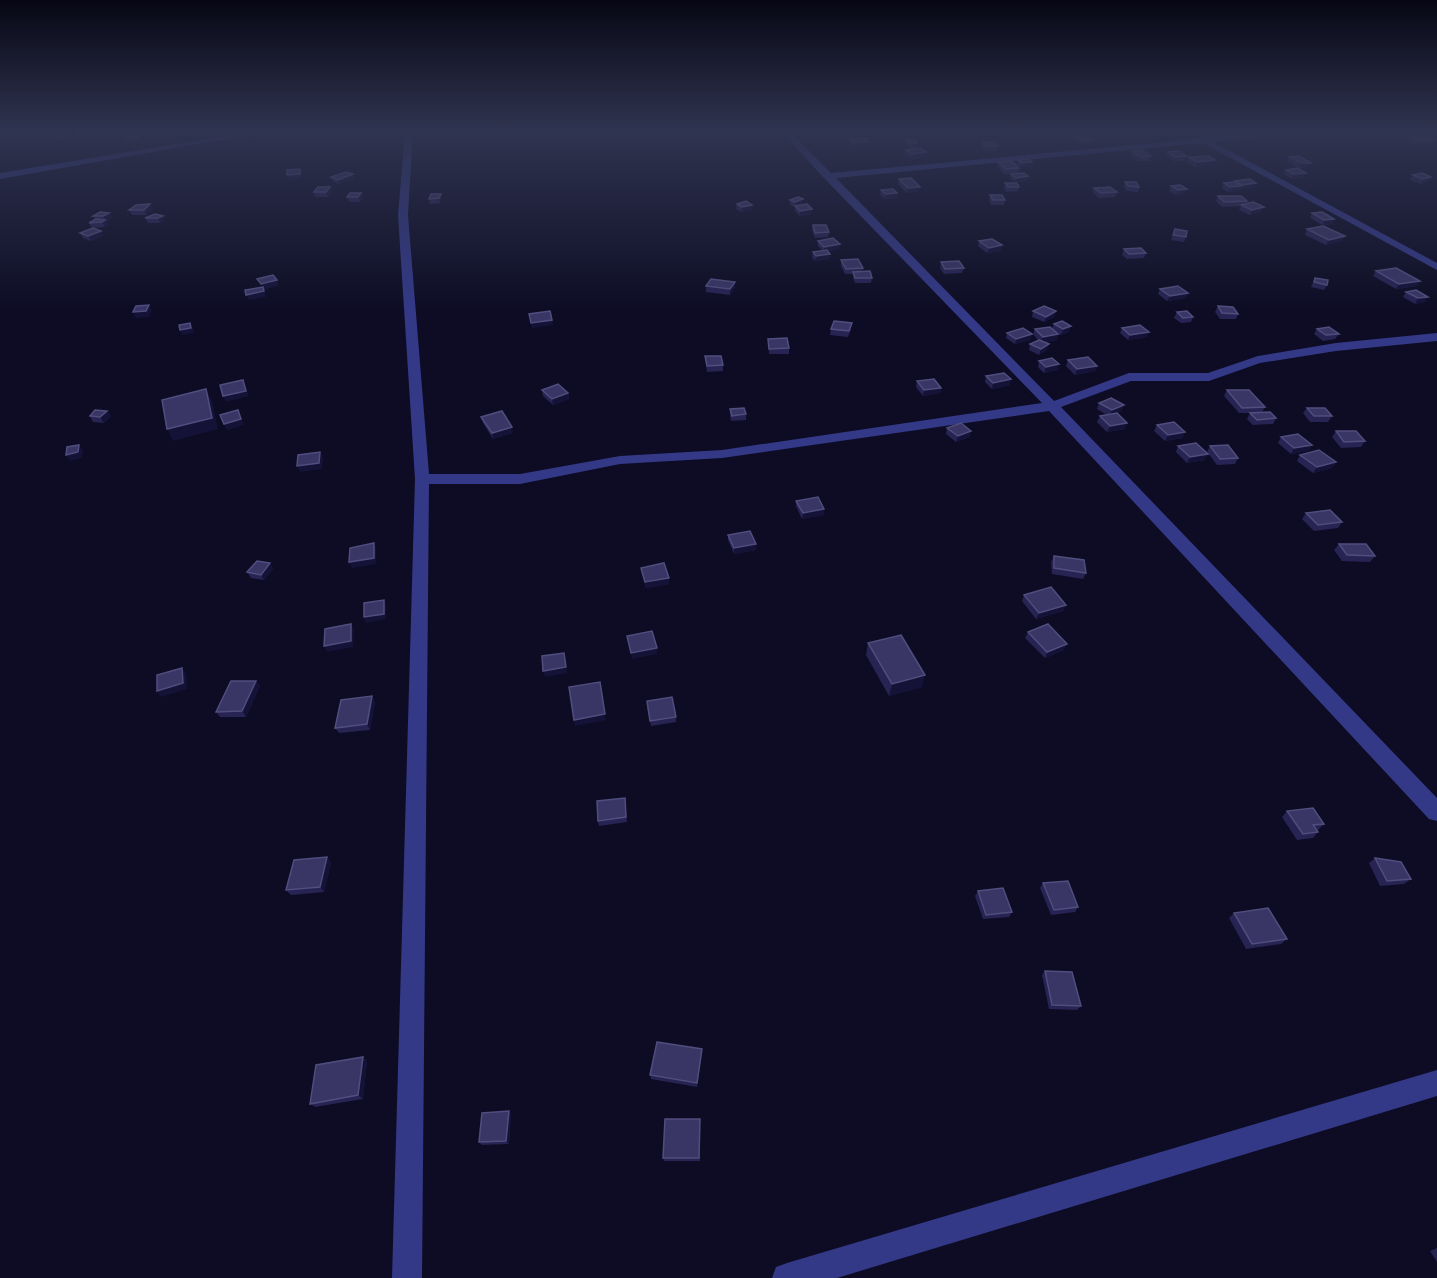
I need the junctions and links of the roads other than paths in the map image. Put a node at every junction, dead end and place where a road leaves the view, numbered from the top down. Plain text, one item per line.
1 (405, 192) edge
2 (842, 192) edge
3 (1298, 192) edge
4 (1437, 267) edge
5 (1437, 338) edge
6 (1052, 406) junction
7 (422, 479) junction
8 (1437, 812) edge
9 (1437, 1083) edge
10 (407, 1278) edge
11 (787, 1278) edge

1 - 7 street
2 - 6 street
3 - 4 street
5 - 6 street
6 - 7 street
6 - 8 street
7 - 10 street
9 - 11 street

